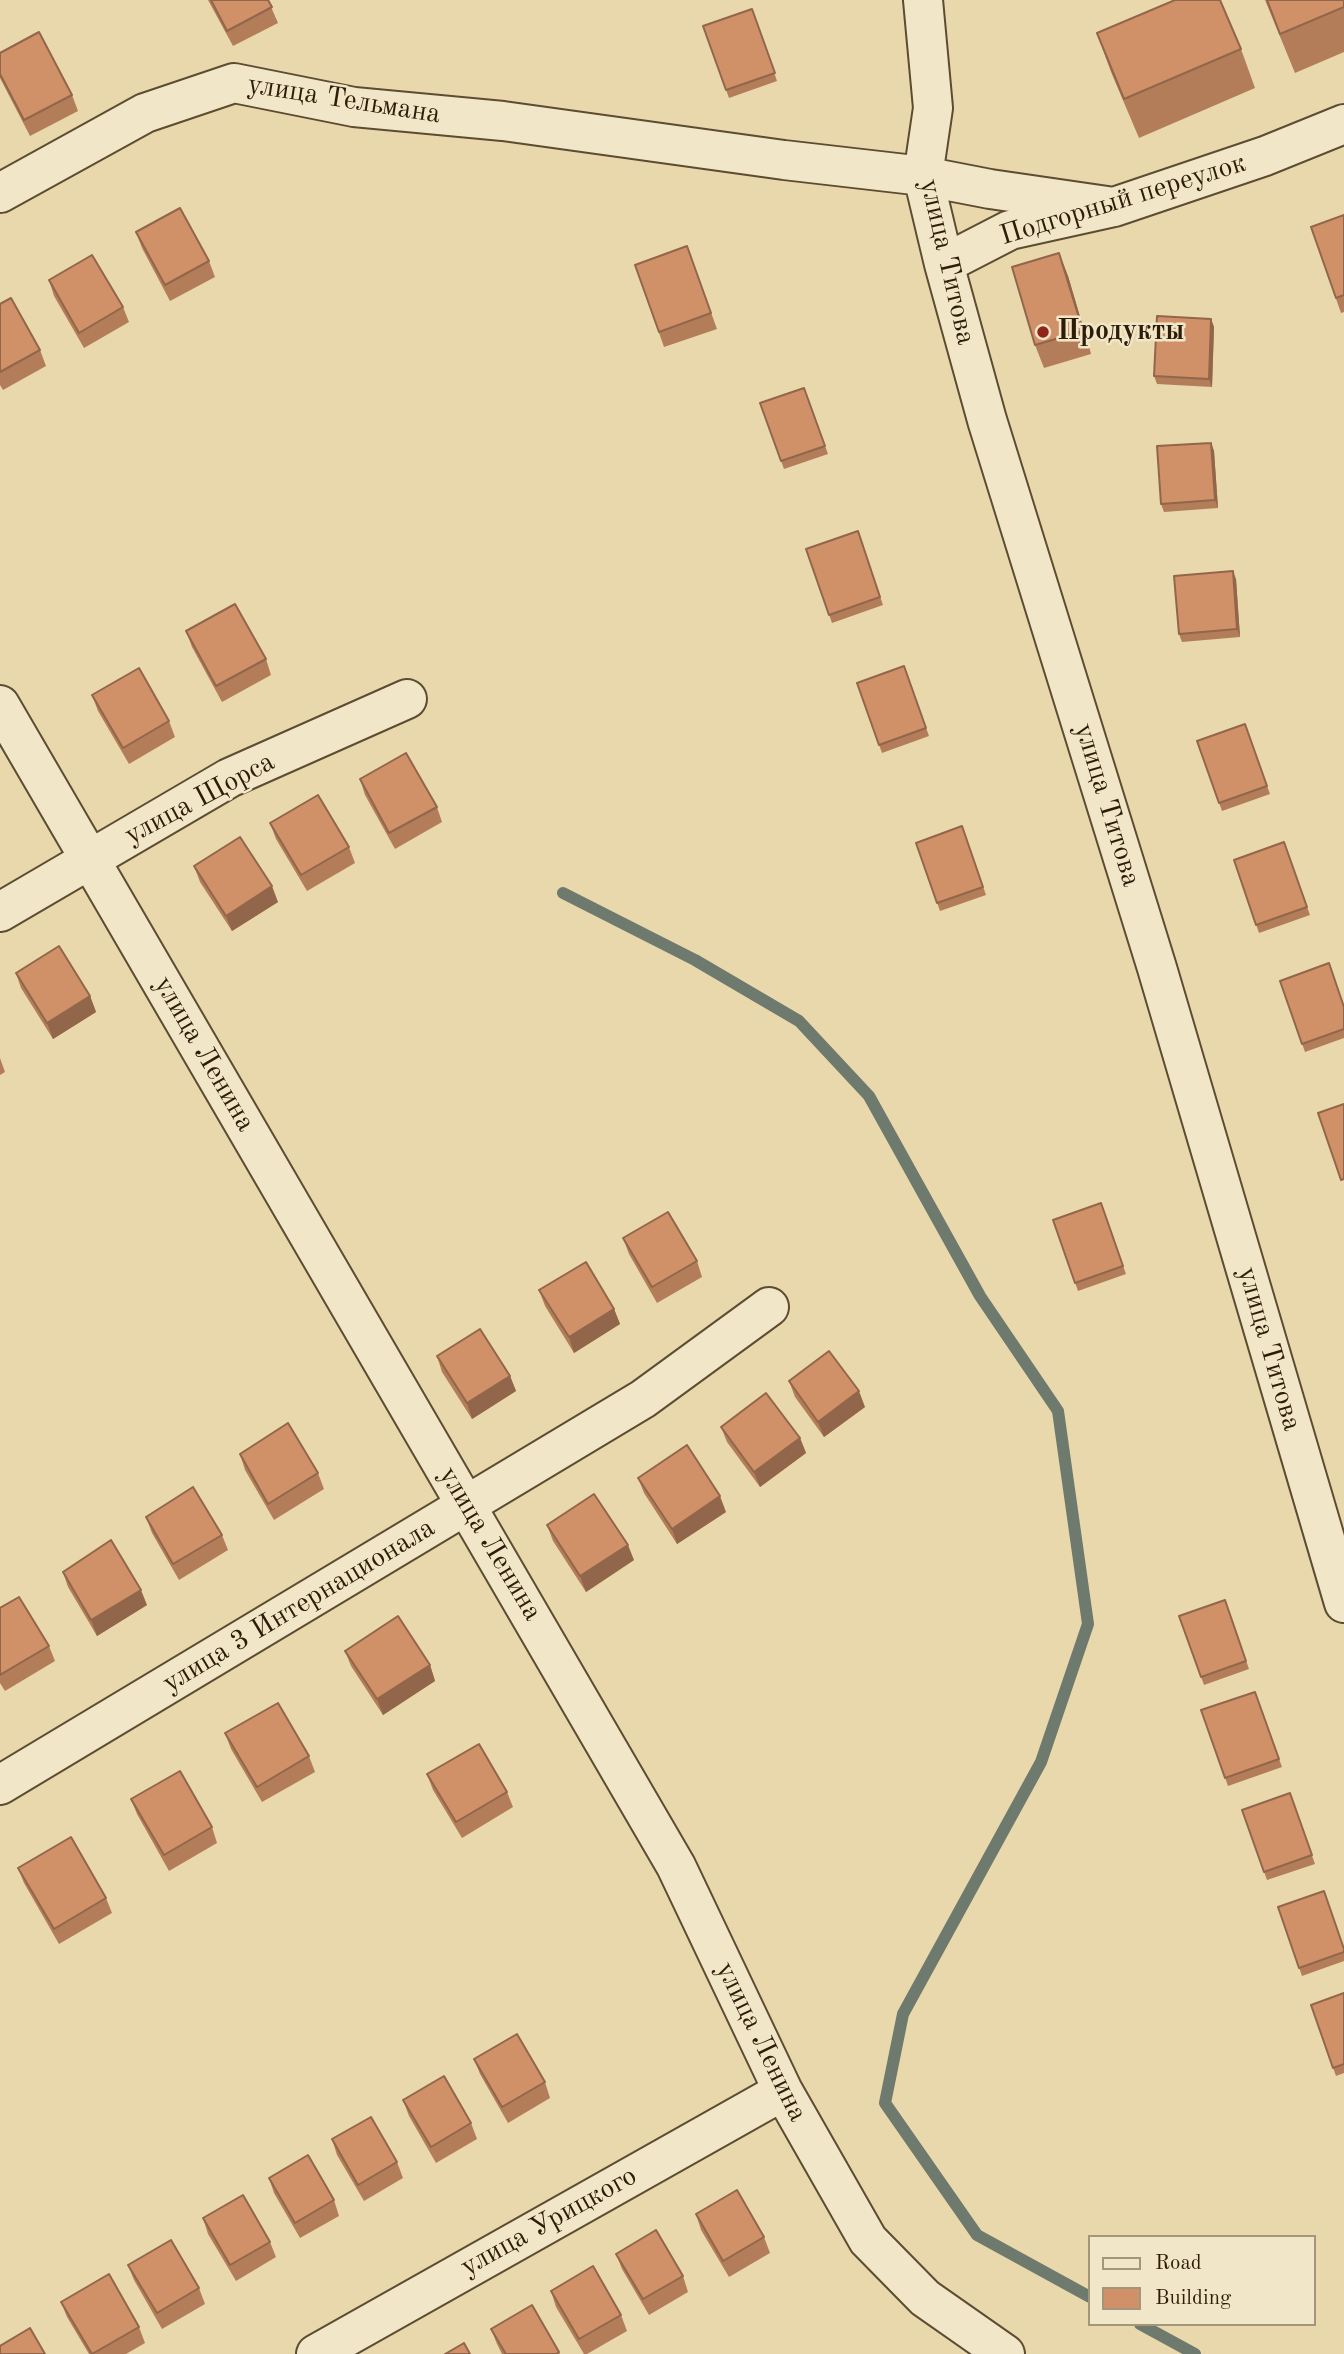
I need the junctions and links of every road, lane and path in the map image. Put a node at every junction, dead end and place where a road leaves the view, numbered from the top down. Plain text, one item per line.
1 (923, 0) edge
2 (1344, 124) edge
3 (923, 176) junction
4 (0, 193) edge
5 (1114, 207) junction
6 (944, 264) junction
7 (407, 699) dead end
8 (0, 705) edge
9 (90, 857) junction
10 (0, 912) edge
11 (769, 1307) dead end
12 (466, 1506) junction
13 (1344, 1603) edge
14 (0, 1785) edge
15 (783, 2091) junction
16 (316, 2354) edge
17 (1006, 2354) edge

1 - 3 street, улица Титова
2 - 5 street, Подгорный переулок
3 - 4 street, улица Тельмана
3 - 5 street, улица Тельмана
3 - 6 street, улица Титова
5 - 6 street, Подгорный переулок
6 - 13 street, улица Титова
7 - 9 street, улица Щорса
8 - 9 street, улица Ленина
9 - 10 street, улица Щорса
9 - 12 street, улица Ленина
11 - 12 street, улица 3 Интернационала
12 - 14 street, улица 3 Интернационала
12 - 15 street, улица Ленина
15 - 16 street, улица Урицкого
15 - 17 street, улица Ленина

